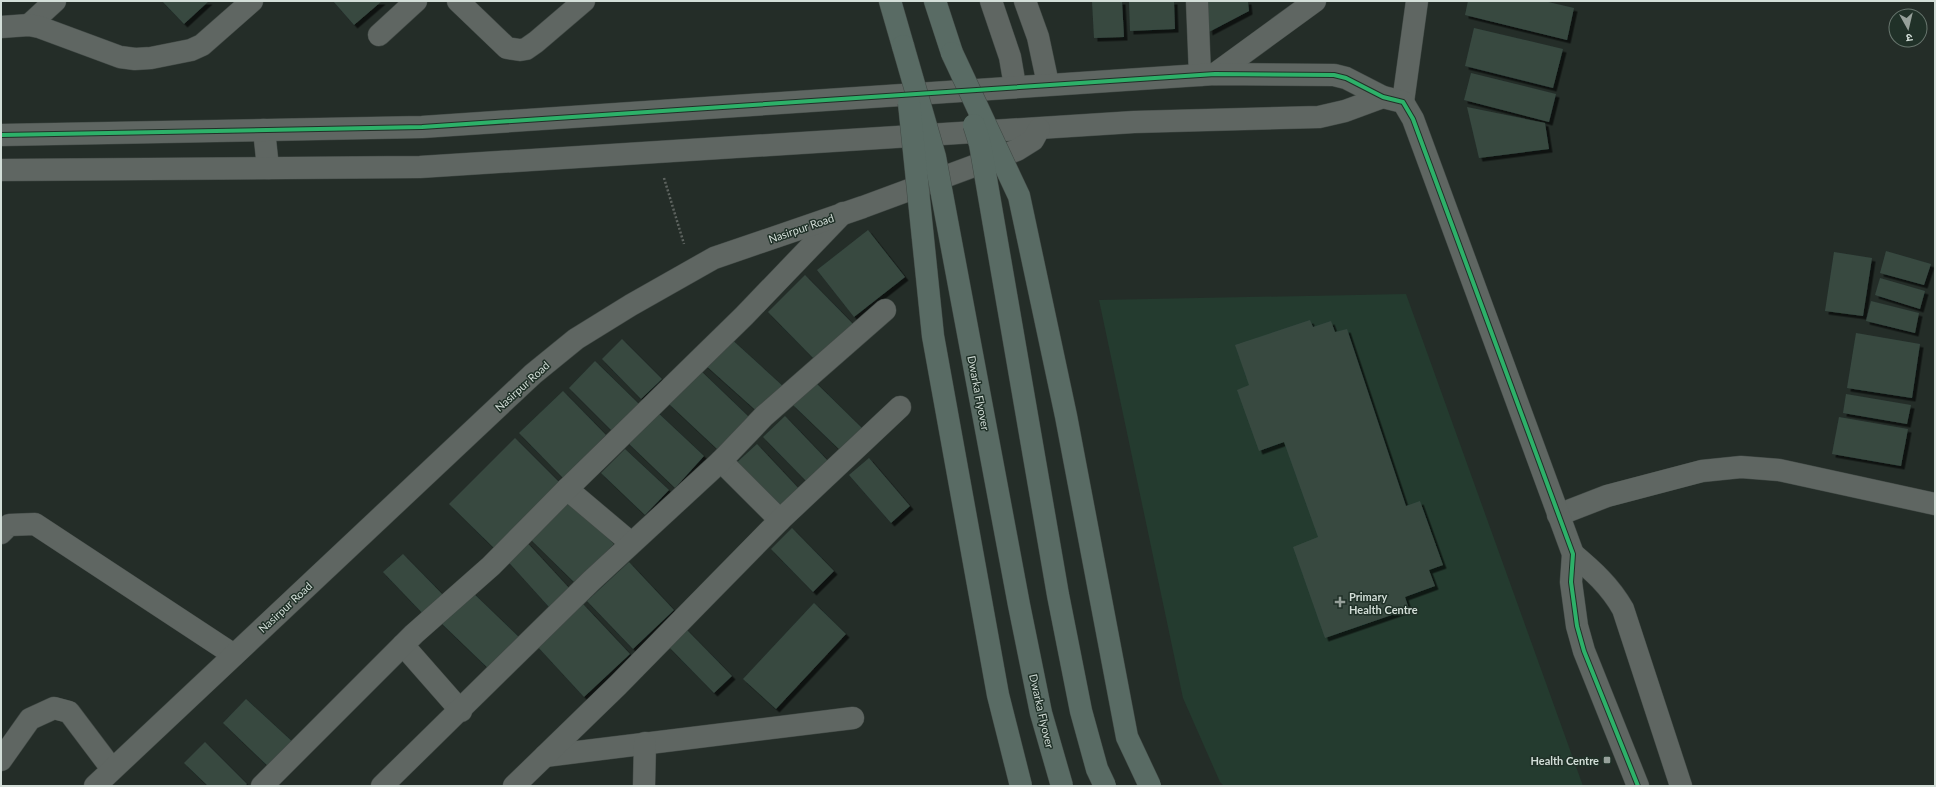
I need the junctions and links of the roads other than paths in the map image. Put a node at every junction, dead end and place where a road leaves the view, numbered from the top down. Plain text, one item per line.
1 (54, 1) edge
2 (252, 1) edge
3 (416, 1) edge
4 (458, 1) edge
5 (584, 1) edge
6 (890, 1) edge
7 (935, 1) edge
8 (992, 1) edge
9 (1025, 1) edge
10 (1197, 1) edge
11 (1315, 1) edge
12 (1417, 1) edge
13 (29, 25) junction
14 (1, 27) edge
15 (379, 35) dead end
16 (903, 46) junction
17 (952, 53) junction
18 (1207, 74) junction
19 (1048, 84) junction
20 (1015, 86) junction
21 (1393, 99) junction
22 (1038, 129) junction
23 (264, 130) junction
24 (1, 135) edge
25 (268, 168) junction
26 (1, 170) edge
27 (843, 213) junction
28 (885, 310) dead end
29 (900, 407) dead end
30 (721, 461) junction
31 (567, 489) junction
32 (1935, 504) edge
33 (1558, 516) junction
34 (780, 520) junction
35 (1, 533) edge
36 (631, 543) junction
37 (1573, 554) junction
38 (403, 645) junction
39 (234, 655) junction
40 (461, 710) junction
41 (853, 718) dead end
42 (645, 743) junction
43 (545, 756) junction
44 (1, 760) edge
45 (112, 769) junction
46 (95, 786) edge
47 (262, 786) edge
48 (382, 786) edge
49 (514, 786) edge
50 (644, 786) edge
51 (1021, 786) edge
52 (1062, 786) edge
53 (1105, 786) edge
54 (1150, 786) edge
55 (1638, 786) edge
56 (1681, 786) edge

1 - 13 street
2 - 13 street
3 - 15 street
4 - 5 street
6 - 16 main road, Dwarka Flyover
7 - 17 main road
8 - 20 street
9 - 19 street
10 - 18 street
11 - 18 street
12 - 21 street
13 - 14 street
16 - 51 main road, bridge
16 - 52 main road, Dwarka Flyover, bridge
17 - 53 main road, bridge
17 - 54 main road, bridge
18 - 19 street
18 - 21 street
19 - 20 street
20 - 23 street
21 - 22 street
21 - 33 street
22 - 25 street
22 - 27 street, Nasirpur Road
23 - 24 street
23 - 25 street
25 - 26 street
27 - 31 street
27 - 39 street, Nasirpur Road
28 - 30 street
29 - 34 street
30 - 34 street
30 - 36 street
31 - 36 street
31 - 38 street
32 - 33 street
33 - 37 street
34 - 43 street
35 - 39 street
36 - 40 street
37 - 55 street
37 - 56 street
38 - 40 street
38 - 47 street
39 - 45 street, Nasirpur Road
40 - 48 street
41 - 42 street
42 - 43 street
42 - 50 street
43 - 49 street
44 - 45 street
45 - 46 street, Nasirpur Road

